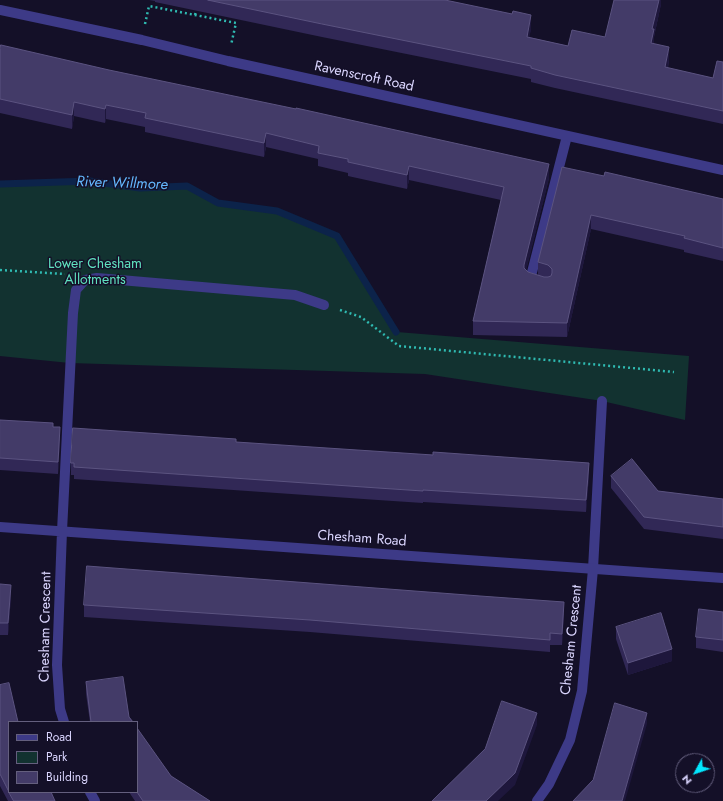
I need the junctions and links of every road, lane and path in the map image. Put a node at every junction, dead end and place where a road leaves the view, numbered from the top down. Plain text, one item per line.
1 (149, 6) dead end
2 (0, 10) edge
3 (196, 11) dead end
4 (195, 15) junction
5 (228, 61) junction
6 (567, 136) junction
7 (723, 170) edge
8 (0, 270) edge
9 (65, 274) dead end
10 (546, 285) edge
11 (324, 304) joint
12 (674, 372) dead end
13 (602, 401) dead end
14 (0, 527) edge
15 (62, 531) junction
16 (593, 569) junction
17 (723, 578) edge
18 (64, 721) edge
19 (537, 801) edge

1 - 4 path
2 - 5 street, Ravenscroft Road
3 - 4 path
4 - 5 path
5 - 6 street, Ravenscroft Road
6 - 7 street, Ravenscroft Road
6 - 10 street
8 - 9 path
11 - 12 path
11 - 15 street, Chesham Crescent
13 - 16 street, Chesham Crescent
14 - 15 street, Chesham Road
15 - 16 street, Chesham Road
15 - 18 street, Chesham Crescent
16 - 17 street, Chesham Road
16 - 19 street, Chesham Crescent

